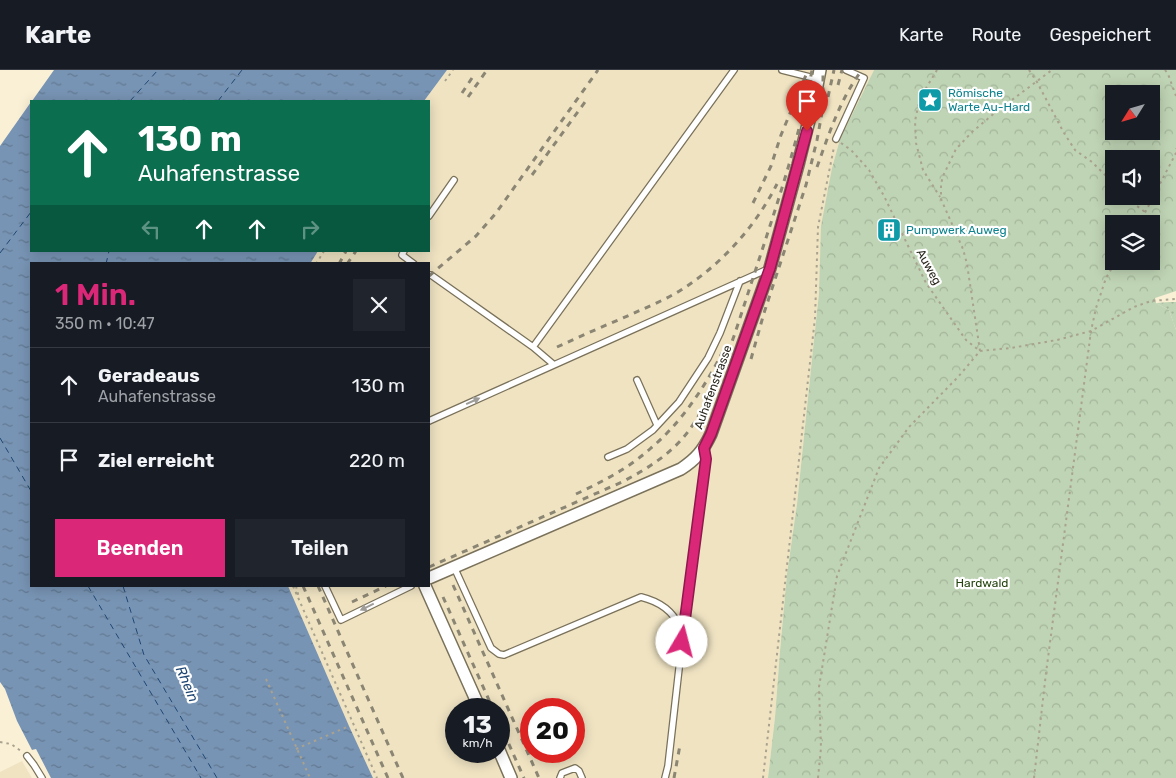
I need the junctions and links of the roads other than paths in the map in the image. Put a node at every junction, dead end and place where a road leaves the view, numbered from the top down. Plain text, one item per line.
1 (734, 70) edge
2 (782, 70) edge
3 (846, 70) edge
4 (819, 75) edge
5 (836, 139) road end
6 (454, 180) dead end
7 (430, 215) edge
8 (404, 252) edge
9 (411, 262) edge
10 (770, 268) junction
11 (430, 275) edge
12 (740, 281) junction
13 (533, 347) junction
14 (553, 364) junction
15 (637, 380) dead end
16 (430, 421) edge
17 (657, 425) junction
18 (704, 448) junction
19 (608, 456) dead end
20 (454, 567) junction
21 (430, 578) edge
22 (325, 587) edge
23 (409, 587) edge
24 (425, 587) edge
25 (682, 642) junction
26 (475, 698) edge
27 (27, 756) road end
28 (505, 763) edge
29 (42, 778) edge
30 (511, 778) edge
31 (560, 778) edge
32 (582, 778) edge
33 (665, 778) edge

1 - 13 lane
2 - 4 lane
3 - 5 lane
4 - 10 street, Auhafenstrasse
6 - 7 lane
8 - 9 lane
10 - 12 lane
10 - 18 street, Auhafenstrasse
11 - 13 lane
12 - 14 lane
12 - 17 lane
13 - 14 lane
16 -> 14 lane
15 - 17 lane
17 - 19 lane
18 - 20 street, Auhafenstrasse
18 - 25 lane
20 - 21 street, Auhafenstrasse
20 - 25 lane
23 -> 22 lane
24 - 26 street
25 - 33 lane
27 - 29 lane
28 - 30 street
31 - 32 lane

